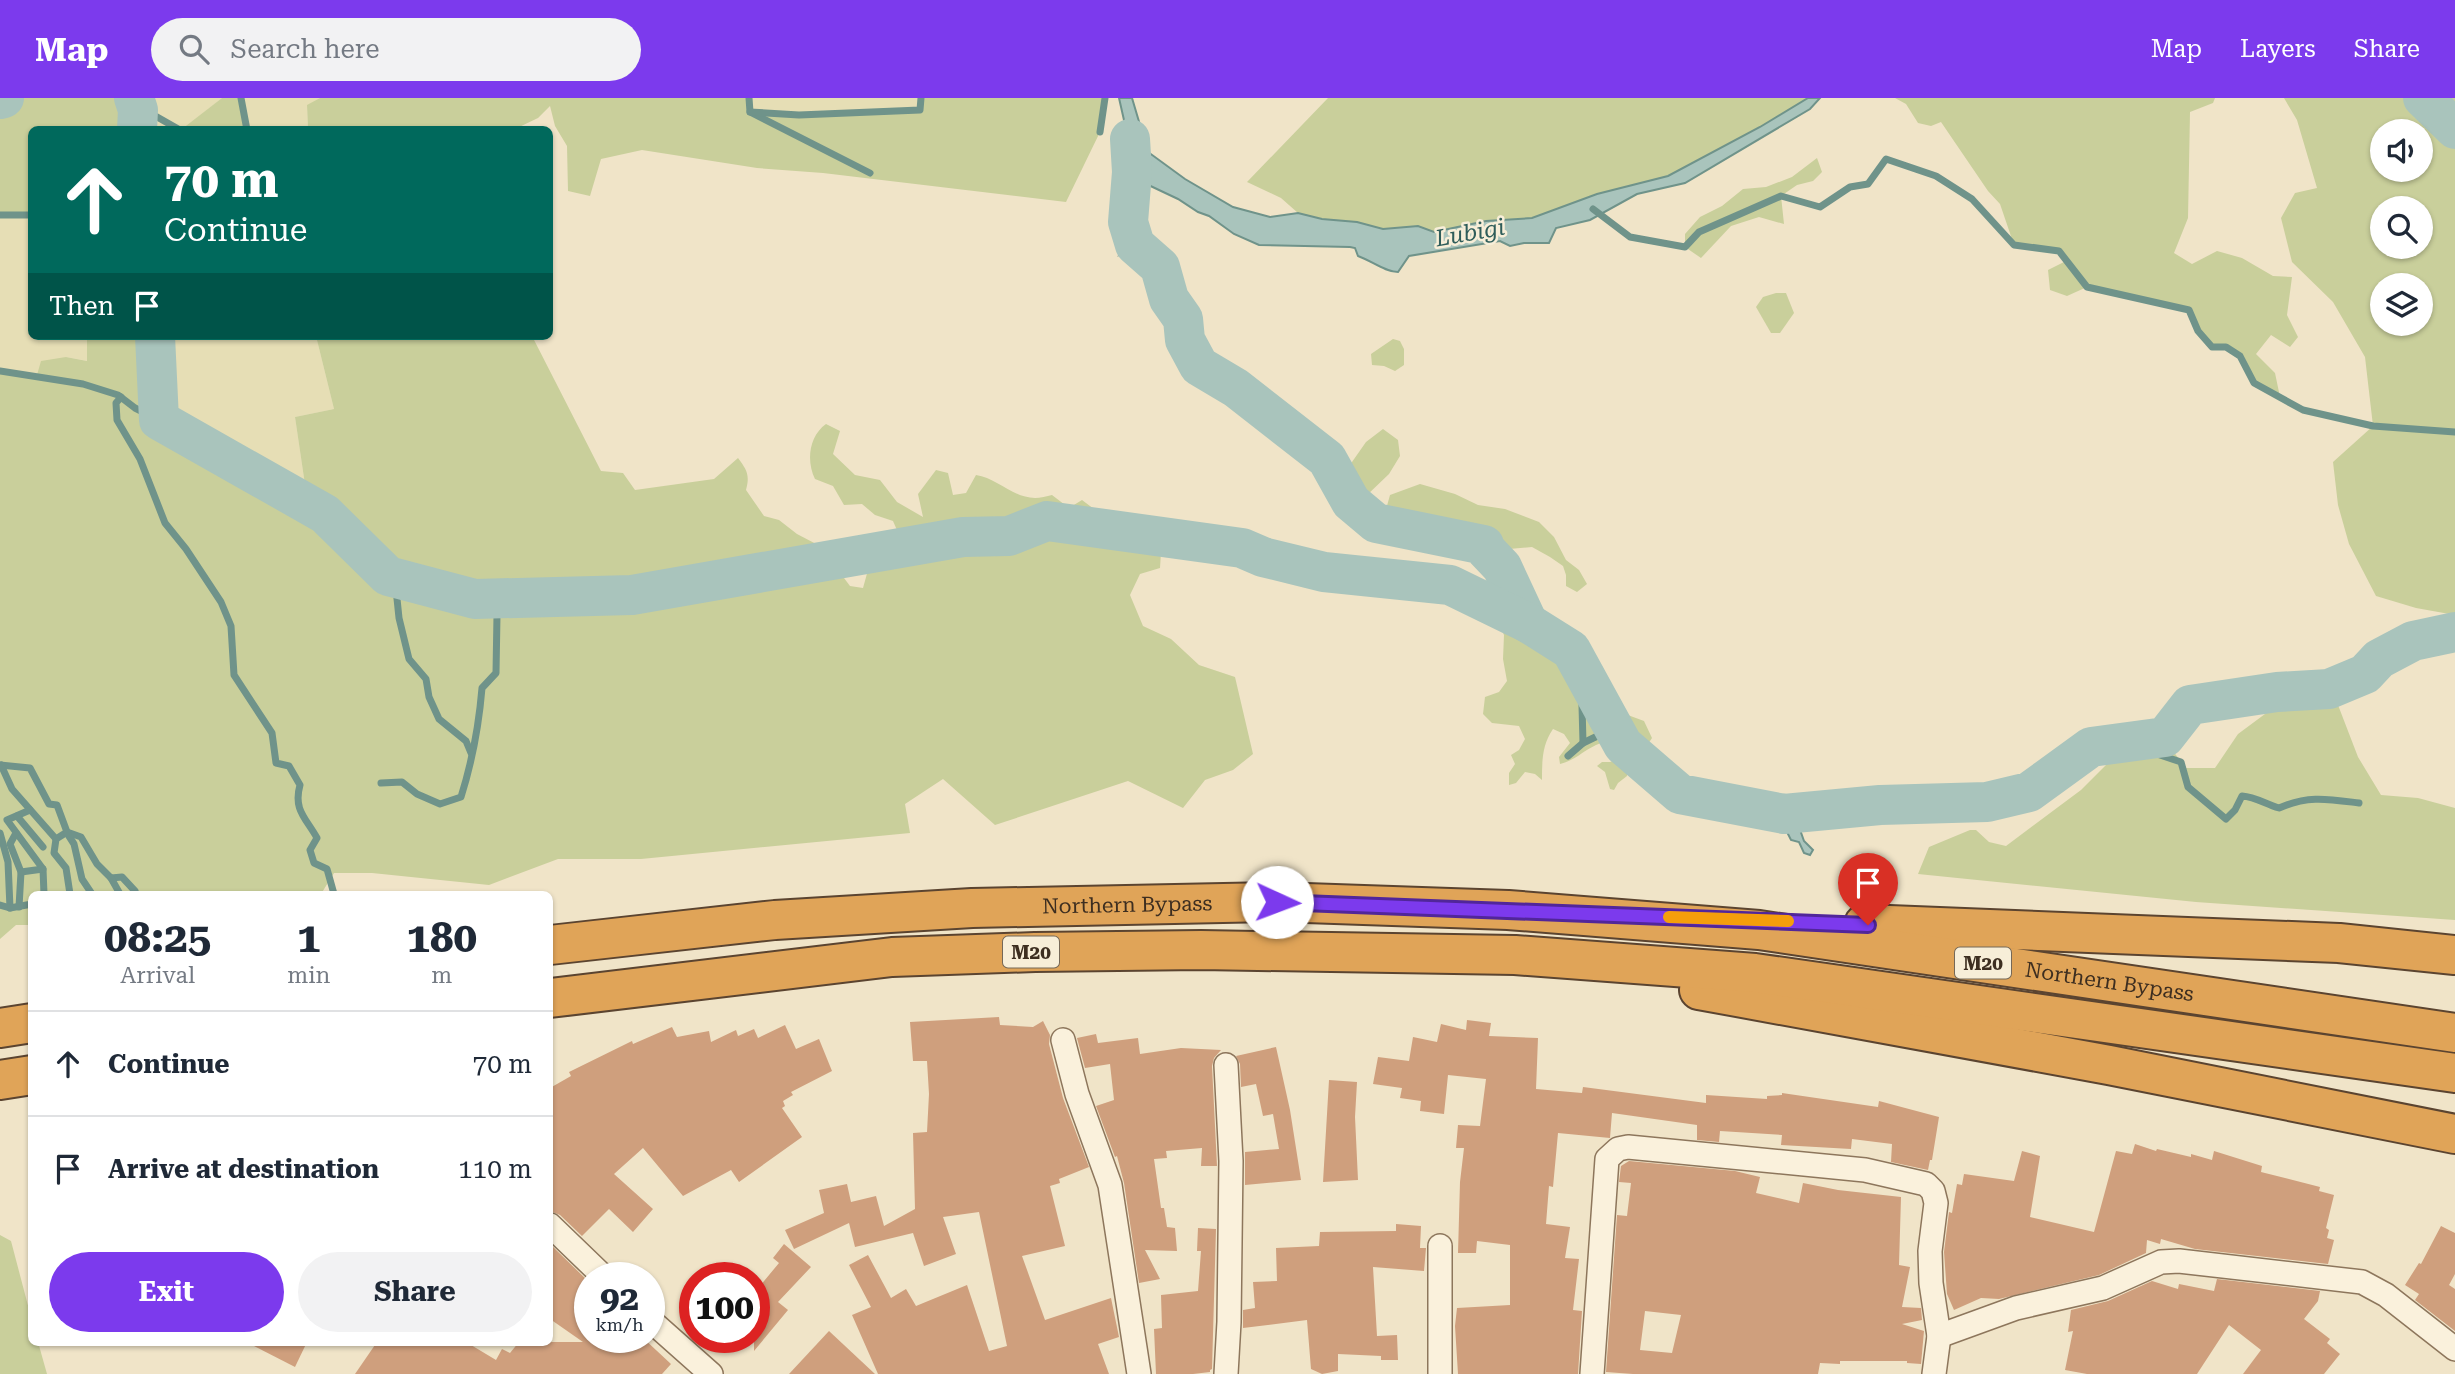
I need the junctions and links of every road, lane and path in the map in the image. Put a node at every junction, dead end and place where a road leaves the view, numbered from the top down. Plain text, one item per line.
1 (1508, 910) junction
2 (553, 945) edge
3 (1515, 955) junction
4 (2455, 956) edge
5 (553, 998) edge
6 (28, 1024) edge
7 (0, 1028) edge
8 (2455, 1033) edge
9 (1063, 1040) dead end
10 (1226, 1065) dead end
11 (2455, 1073) edge
12 (28, 1076) edge
13 (0, 1080) edge
14 (2455, 1134) edge
15 (553, 1228) edge
16 (1440, 1246) dead end
17 (588, 1262) edge
18 (665, 1334) edge
19 (1939, 1336) junction
20 (2455, 1349) edge
21 (711, 1374) edge
22 (1139, 1374) edge
23 (1226, 1374) edge
24 (1440, 1374) edge
25 (1592, 1374) edge
26 (1934, 1374) edge

1 - 2 highway, Northern Bypass / M20
1 - 4 highway
1 - 8 highway, Northern Bypass / M20
3 - 5 highway, Northern Bypass / M20
3 - 11 highway, Northern Bypass / M20
3 - 14 highway
6 - 7 highway
9 - 22 street
10 - 23 street
12 - 13 highway
15 - 17 street
16 - 24 street
18 - 21 street
19 - 20 street
19 - 25 street
19 - 26 street

